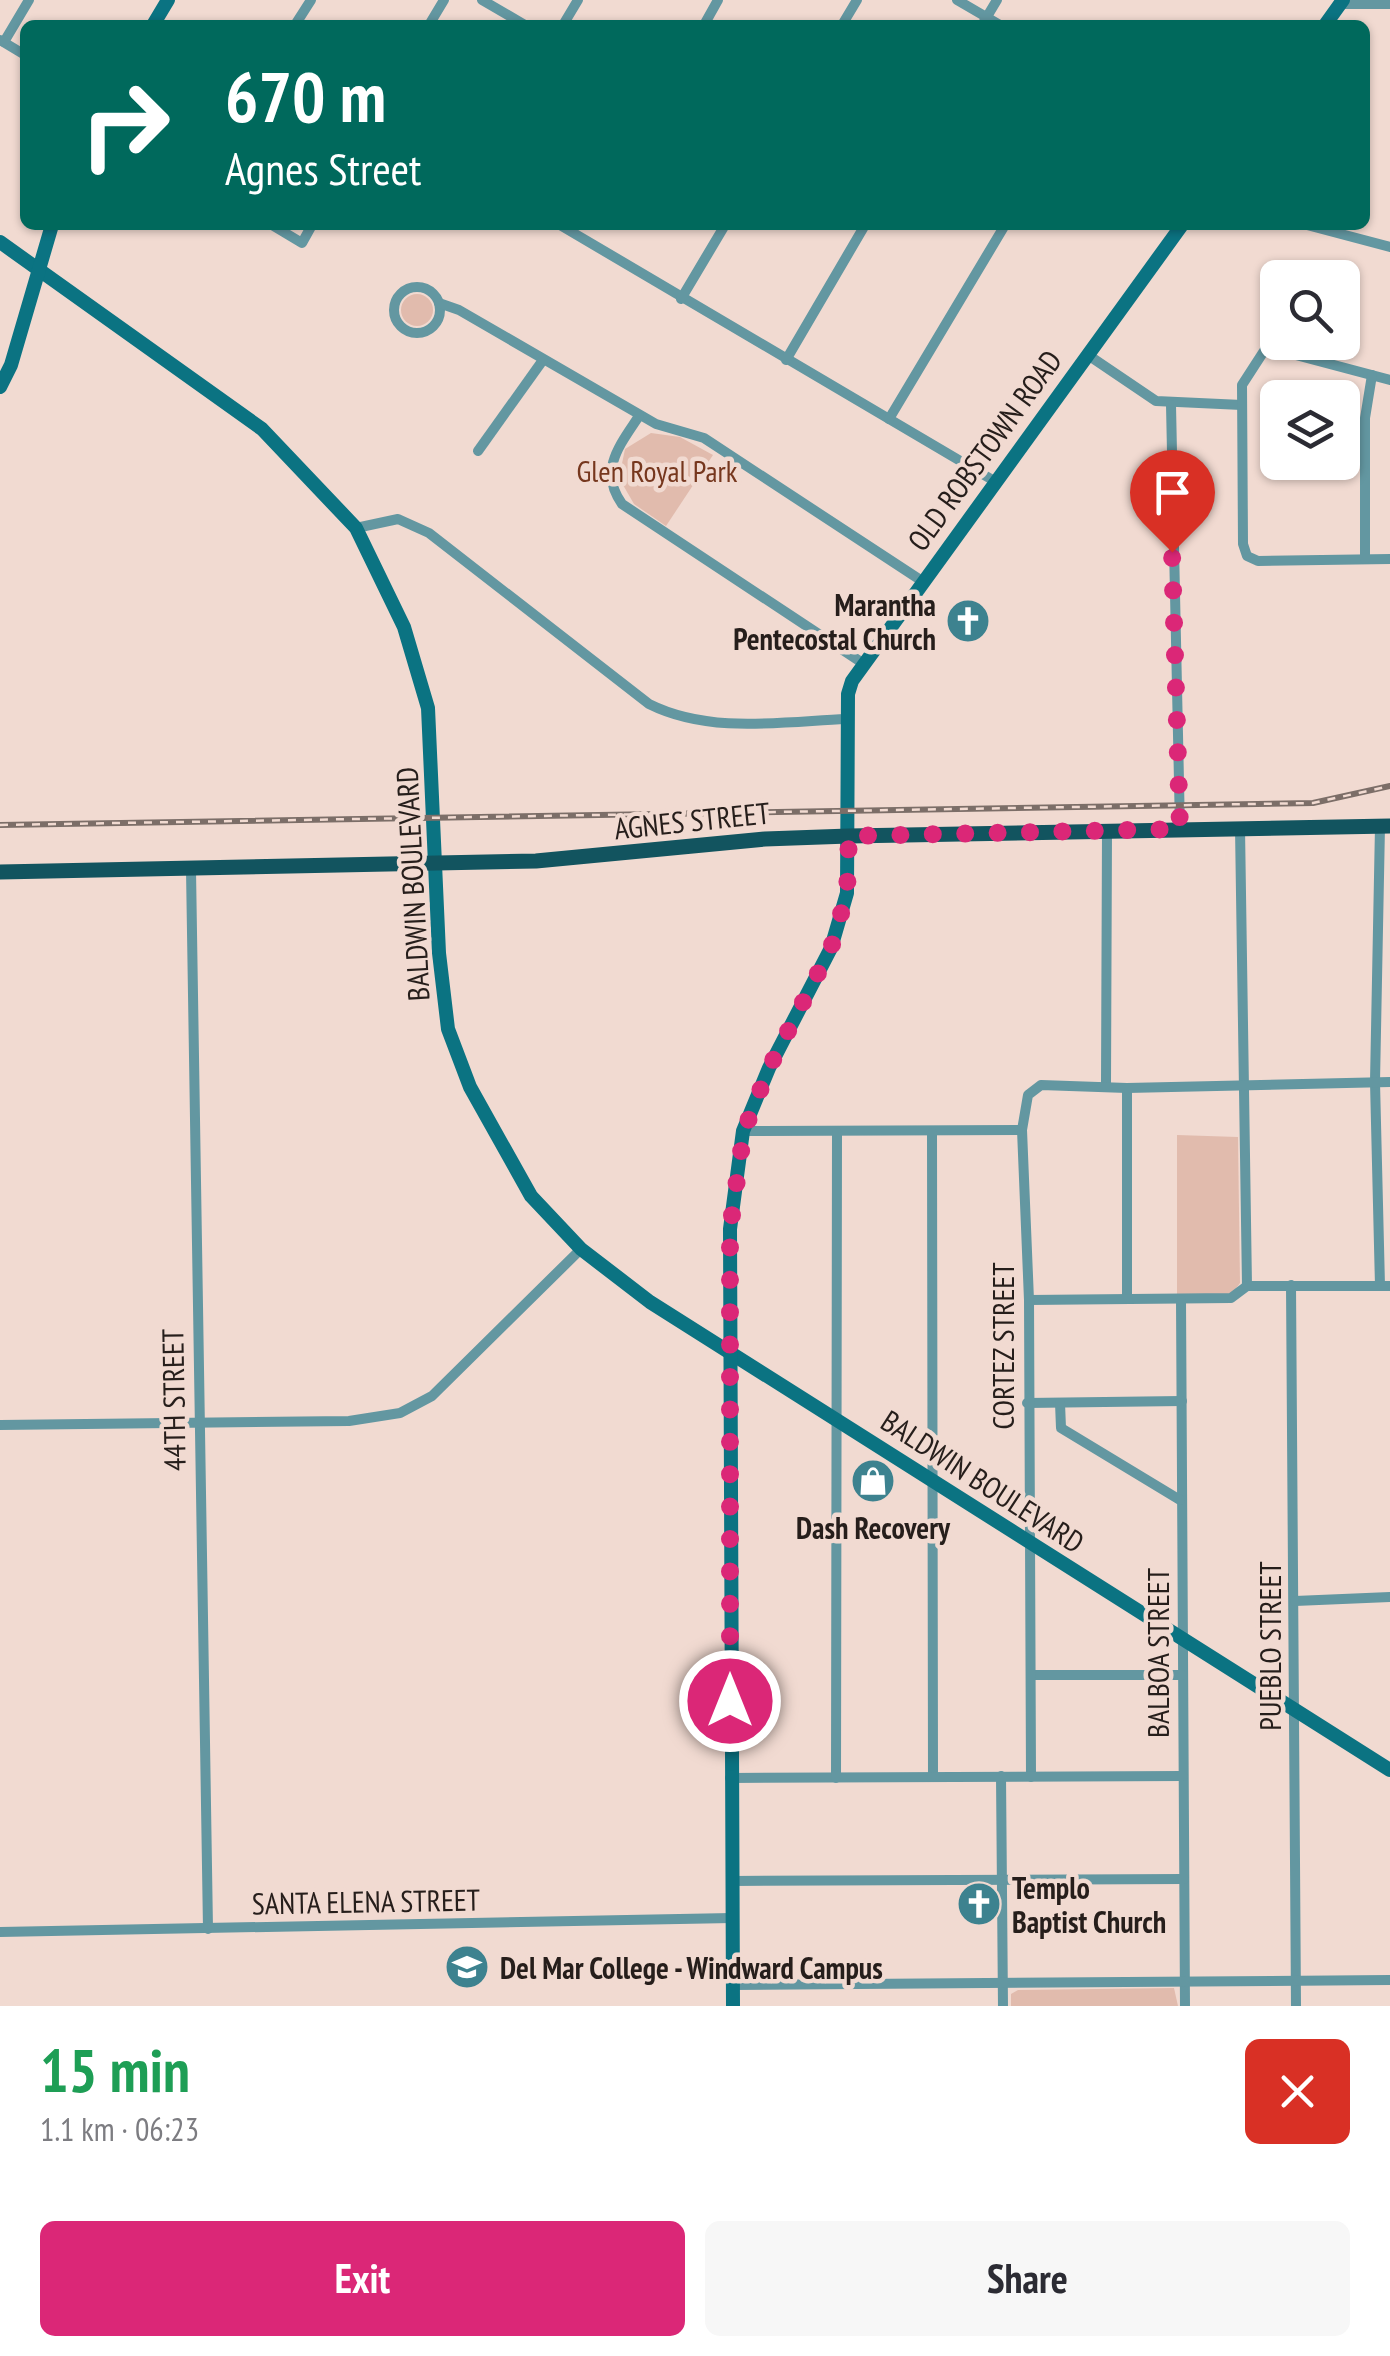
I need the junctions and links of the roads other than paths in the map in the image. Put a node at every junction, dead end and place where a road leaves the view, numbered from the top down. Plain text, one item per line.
1 (29, 0) edge
2 (482, 0) edge
3 (958, 0) edge
4 (1341, 2) edge
5 (1390, 4) edge
6 (516, 20) edge
7 (983, 20) edge
8 (2, 41) edge
9 (50, 230) edge
10 (280, 230) edge
11 (309, 230) edge
12 (569, 230) edge
13 (584, 230) edge
14 (722, 230) edge
15 (863, 230) edge
16 (1001, 230) edge
17 (1178, 230) edge
18 (1326, 230) edge
19 (580, 236) junction
20 (0, 242) edge
21 (1390, 247) edge
22 (38, 270) junction
23 (681, 299) junction
24 (439, 303) junction
25 (1088, 355) junction
26 (543, 360) junction
27 (786, 360) junction
28 (1372, 376) junction
29 (1390, 380) edge
30 (0, 388) edge
31 (1171, 405) junction
32 (1242, 405) junction
33 (639, 416) junction
34 (889, 419) junction
35 (478, 451) dead end
36 (996, 482) junction
37 (356, 528) junction
38 (1365, 559) junction
39 (1390, 559) edge
40 (922, 581) junction
41 (864, 664) junction
42 (846, 719) junction
43 (1385, 826) edge
44 (1240, 828) junction
45 (1180, 829) junction
46 (1107, 831) junction
47 (849, 836) junction
48 (435, 864) junction
49 (191, 870) junction
50 (0, 872) edge
51 (1375, 1082) junction
52 (1390, 1082) edge
53 (1106, 1085) junction
54 (1245, 1087) junction
55 (1127, 1088) junction
56 (1022, 1130) junction
57 (744, 1131) junction
58 (932, 1132) junction
59 (837, 1133) junction
60 (582, 1249) junction
61 (1247, 1286) junction
62 (1290, 1286) junction
63 (1385, 1286) edge
64 (1127, 1299) junction
65 (1029, 1300) junction
66 (1182, 1300) junction
67 (730, 1352) junction
68 (1182, 1402) junction
69 (1027, 1403) junction
70 (1060, 1403) junction
71 (834, 1418) junction
72 (198, 1424) junction
73 (0, 1425) edge
74 (935, 1482) junction
75 (1180, 1500) junction
76 (1030, 1544) junction
77 (1390, 1597) edge
78 (1295, 1600) junction
79 (1182, 1641) junction
80 (1030, 1675) junction
81 (1182, 1675) junction
82 (1294, 1711) junction
83 (1390, 1770) edge
84 (933, 1776) junction
85 (1001, 1776) junction
86 (1183, 1776) junction
87 (1031, 1777) junction
88 (730, 1778) junction
89 (836, 1778) junction
90 (732, 1880) junction
91 (1002, 1880) junction
92 (1184, 1880) junction
93 (732, 1918) junction
94 (208, 1929) junction
95 (0, 1932) edge
96 (1390, 1980) edge
97 (1295, 1981) junction
98 (1184, 1984) junction
99 (733, 1985) junction
100 (1002, 1985) junction
101 (734, 2006) edge
102 (1003, 2006) edge
103 (1185, 2006) edge
104 (1296, 2006) edge

1 - 8 street
2 - 6 street
3 - 7 street
4 - 5 street
9 - 22 main road
10 - 11 street
12 - 19 street
13 - 19 street
14 - 23 street
15 - 27 street
16 - 34 street
17 - 25 main road, OLD ROBSTOWN ROAD
18 - 21 street
19 - 23 street
20 - 22 main road, BALDWIN BOULEVARD
22 - 30 main road
22 - 37 main road, BALDWIN BOULEVARD
23 - 27 street
24 - 24 street
24 - 26 street
25 - 31 street
25 - 36 main road, OLD ROBSTOWN ROAD
26 - 33 street
26 - 35 street
27 - 34 street
28 - 29 street
28 - 32 street
28 - 38 street
31 - 32 street
31 - 45 street
32 - 38 street
33 - 40 street
33 - 41 street
34 - 36 street
36 - 40 main road, OLD ROBSTOWN ROAD
37 - 42 street
37 - 48 main road, BALDWIN BOULEVARD
38 - 39 street
40 - 41 main road, OLD ROBSTOWN ROAD
41 - 42 main road, OLD ROBSTOWN ROAD
42 - 47 main road, OLD ROBSTOWN ROAD
43 - 44 main road, AGNES STREET
43 - 51 street
44 - 45 main road, AGNES STREET
44 - 54 street
45 - 46 main road, AGNES STREET
46 - 47 main road, AGNES STREET
46 - 53 street
47 - 48 main road, AGNES STREET
47 - 57 main road, OLD ROBSTOWN ROAD
48 - 49 main road, AGNES STREET
48 - 60 main road, BALDWIN BOULEVARD
49 - 50 main road, AGNES STREET
49 - 72 street, 44TH STREET
51 - 52 street
51 - 54 street
51 - 63 street
53 - 55 street
53 - 56 street, CORTEZ STREET
54 - 55 street
54 - 61 street
55 - 64 street
56 - 58 street
56 - 65 street, CORTEZ STREET
57 - 59 street
57 - 67 main road, OLD ROBSTOWN ROAD
58 - 59 street
58 - 74 street
59 - 71 street
60 - 67 main road, BALDWIN BOULEVARD
60 - 72 street
61 - 62 street
61 - 66 street
62 - 63 street
62 - 78 street, PUEBLO STREET
64 - 65 street
64 - 66 street
65 - 69 street, CORTEZ STREET
66 - 68 street, BALBOA STREET
67 - 71 main road, BALDWIN BOULEVARD
67 - 88 main road, OLD ROBSTOWN ROAD
68 - 70 street
68 - 75 street, BALBOA STREET
69 - 70 street
69 - 76 street, CORTEZ STREET
70 - 75 street
71 - 74 main road, BALDWIN BOULEVARD
71 - 89 street
72 - 73 street
72 - 94 street, 44TH STREET
74 - 76 main road, BALDWIN BOULEVARD
74 - 84 street
75 - 79 street, BALBOA STREET
76 - 79 main road, BALDWIN BOULEVARD
76 - 80 street, CORTEZ STREET
77 - 78 street
78 - 82 street, PUEBLO STREET
79 - 81 street, BALBOA STREET
79 - 82 main road, BALDWIN BOULEVARD
80 - 81 street
80 - 87 street, CORTEZ STREET
81 - 86 street, BALBOA STREET
82 - 83 main road, BALDWIN BOULEVARD
82 - 97 street, PUEBLO STREET
84 - 85 street
84 - 89 street
85 - 87 street
85 - 91 street
86 - 87 street
86 - 92 street, BALBOA STREET
88 - 89 street
88 - 90 main road, OLD ROBSTOWN ROAD
90 - 91 street
90 - 93 main road, OLD ROBSTOWN ROAD
91 - 92 street
91 - 100 street
92 - 98 street, BALBOA STREET
93 - 94 street, SANTA ELENA STREET
93 - 99 main road, OLD ROBSTOWN ROAD
94 - 95 street, SANTA ELENA STREET
96 - 97 street
97 - 98 street
97 - 104 street, PUEBLO STREET
98 - 100 street
98 - 103 street, BALBOA STREET
99 - 100 street
99 - 101 main road, OLD ROBSTOWN ROAD
100 - 102 street

